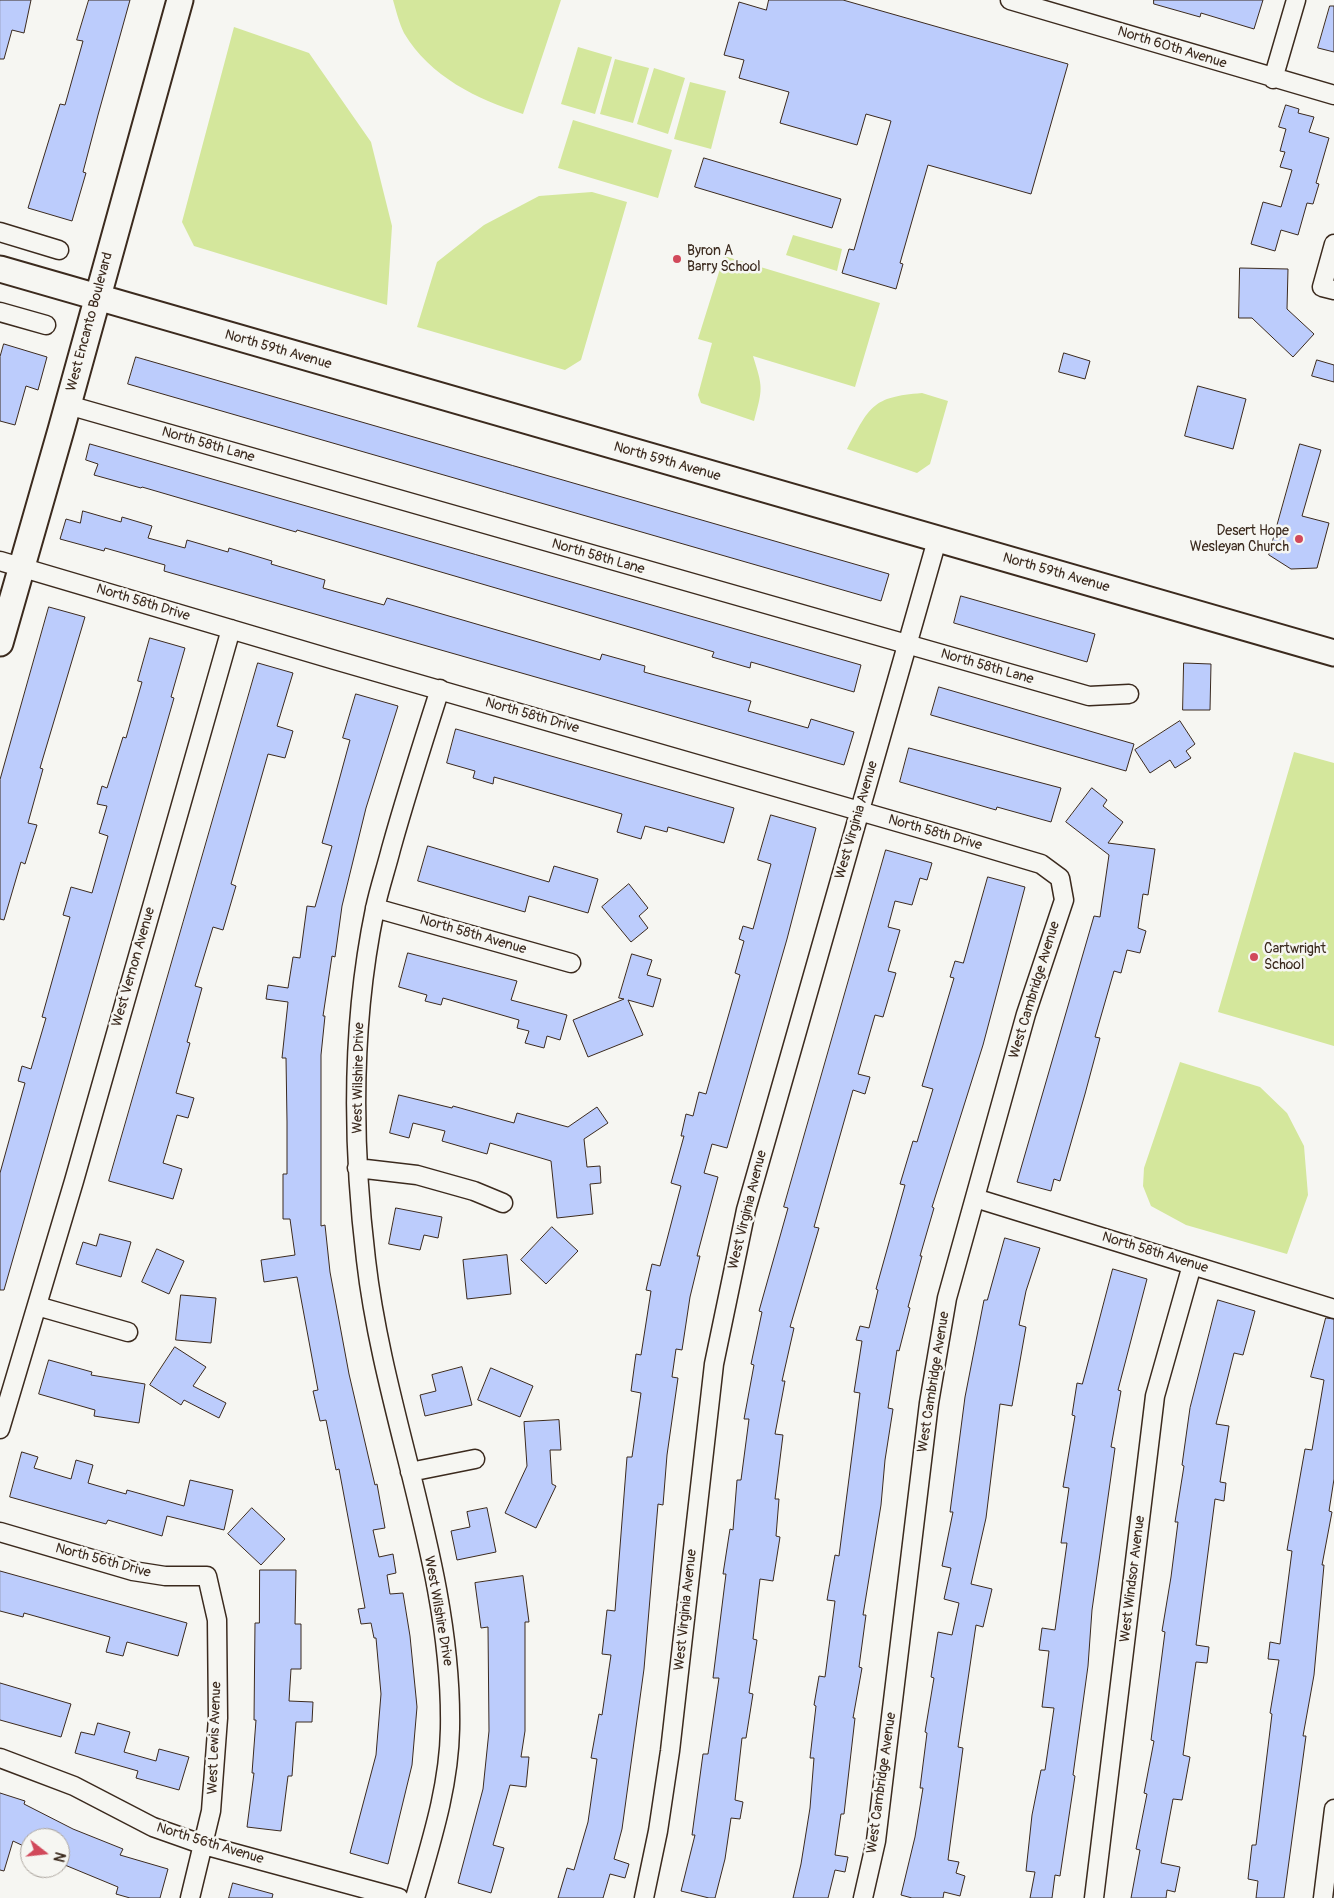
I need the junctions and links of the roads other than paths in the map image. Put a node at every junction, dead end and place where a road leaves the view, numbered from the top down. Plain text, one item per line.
1 (180, 0) edge
2 (1010, 0) edge
3 (1296, 0) edge
4 (1273, 79) junction
5 (1334, 96) edge
6 (0, 232) edge
7 (1334, 244) edge
8 (59, 250) dead end
9 (0, 269) edge
10 (1328, 288) edge
11 (97, 298) junction
12 (0, 312) edge
13 (46, 325) dead end
14 (68, 404) junction
15 (937, 540) junction
16 (11, 564) edge
17 (231, 629) junction
18 (0, 643) edge
19 (906, 644) junction
20 (1334, 653) edge
21 (440, 689) junction
22 (1130, 694) dead end
23 (860, 811) junction
24 (1060, 878) joint
25 (375, 908) junction
26 (571, 962) dead end
27 (358, 1168) junction
28 (975, 1198) junction
29 (503, 1203) dead end
30 (1192, 1264) junction
31 (37, 1306) junction
32 (1334, 1309) edge
33 (128, 1332) dead end
34 (0, 1429) edge
35 (475, 1459) dead end
36 (410, 1472) junction
37 (0, 1532) edge
38 (208, 1576) joint
39 (0, 1758) edge
40 (1334, 1808) edge
41 (204, 1845) junction
42 (190, 1898) edge
43 (399, 1898) edge
44 (415, 1898) edge
45 (644, 1898) edge
46 (863, 1898) edge
47 (1094, 1898) edge
48 (1323, 1898) edge

1 - 11 main road, West Encanto Boulevard
2 - 4 street, North 60th Avenue
3 - 4 street
4 - 5 street, North 60th Avenue
6 - 8 street
7 - 10 street
9 - 11 main road, North 59th Avenue
11 - 14 main road, West Encanto Boulevard
11 - 15 main road, North 59th Avenue
12 - 13 street
14 - 16 main road, West Encanto Boulevard
14 - 19 street, North 58th Lane
15 - 19 street, West Virginia Avenue
15 - 20 main road, North 59th Avenue
16 - 17 street, North 58th Drive
16 - 18 main road, West Encanto Boulevard
17 - 21 street, North 58th Drive
17 - 31 street, West Vernon Avenue
19 - 22 street, North 58th Lane
19 - 23 street, West Virginia Avenue
21 - 23 street, North 58th Drive
21 - 25 street, West Wilshire Drive
23 - 24 street, North 58th Drive
23 - 45 street, West Virginia Avenue
24 - 28 street, West Cambridge Avenue
25 - 26 street, North 58th Avenue
25 - 27 street, West Wilshire Drive
27 - 29 street
27 - 36 street, West Wilshire Drive
28 - 30 street, North 58th Avenue
28 - 46 street, West Cambridge Avenue
30 - 32 street, North 58th Avenue
30 - 47 street, West Windsor Avenue
31 - 33 street
31 - 34 street, West Vernon Avenue
35 - 36 street
36 - 44 street, West Wilshire Drive
37 - 38 street, North 56th Drive
38 - 41 street, West Lewis Avenue
39 - 41 street, North 56th Avenue
40 - 48 street
41 - 42 street, West Lewis Avenue
41 - 43 street, North 56th Avenue

